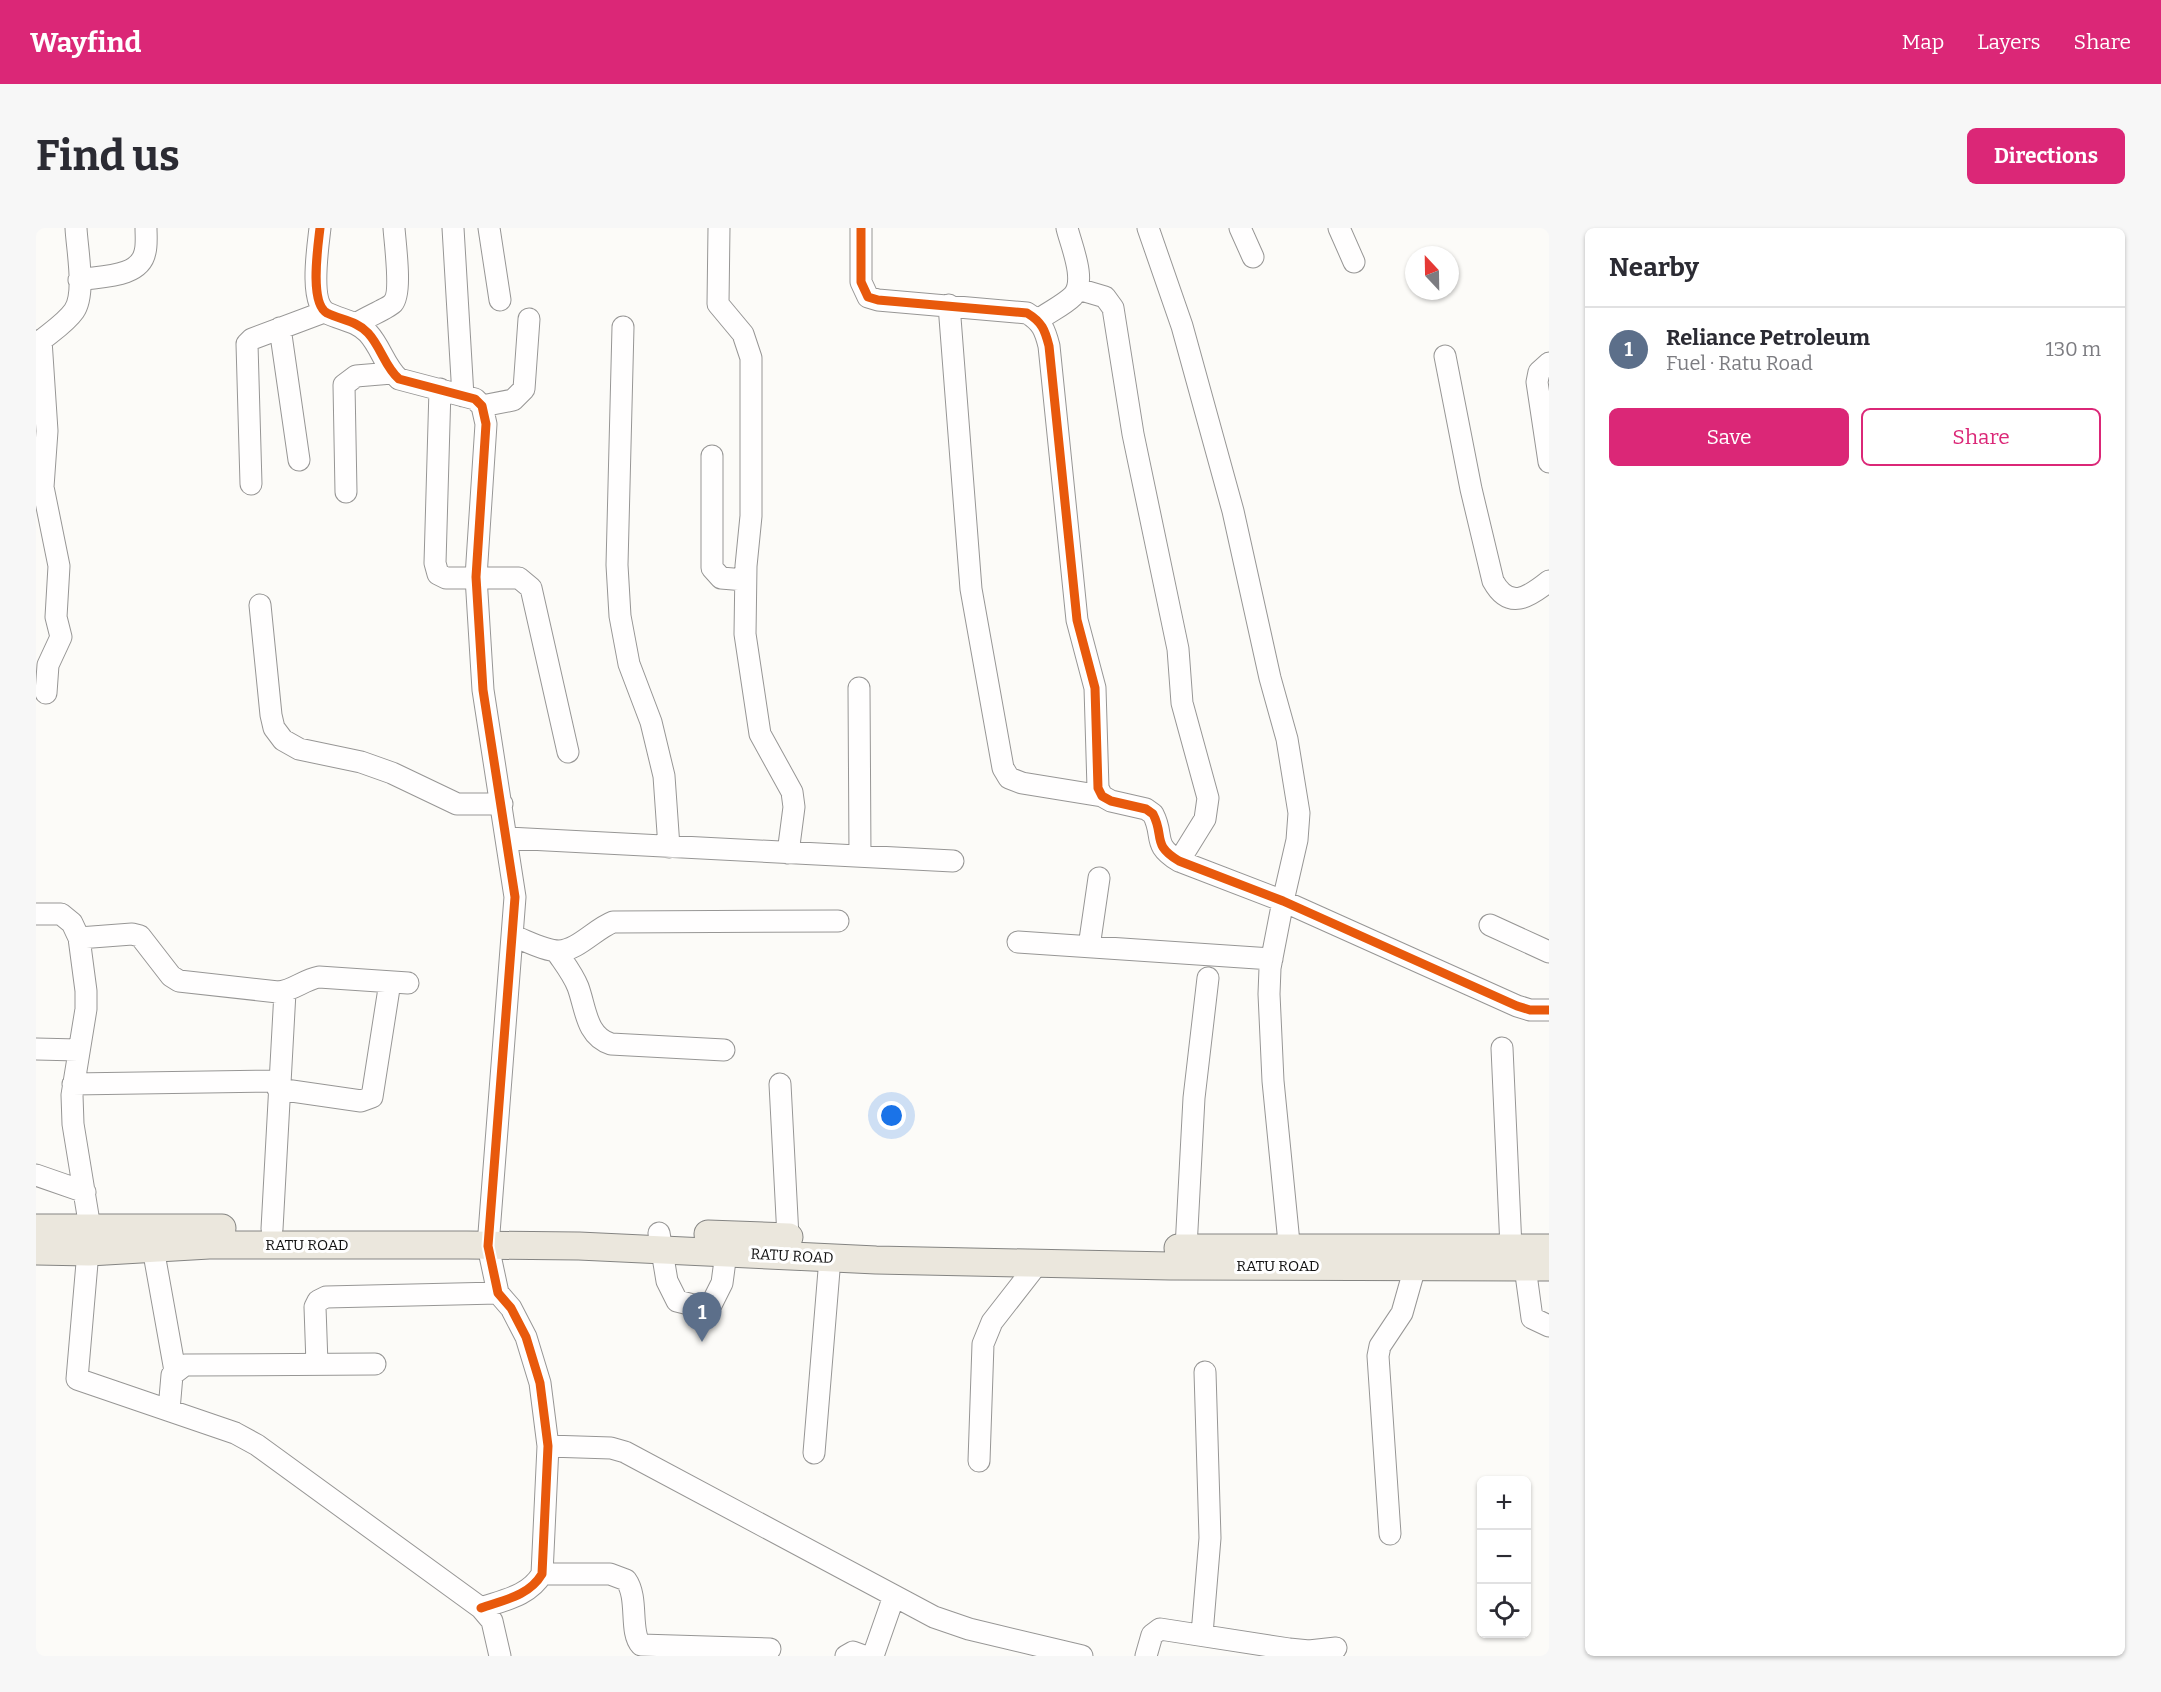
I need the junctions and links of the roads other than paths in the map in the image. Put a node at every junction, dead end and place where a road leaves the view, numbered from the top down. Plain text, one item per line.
1 (76, 228) edge
2 (146, 228) edge
3 (320, 228) edge
4 (394, 228) edge
5 (453, 228) edge
6 (489, 228) edge
7 (719, 228) edge
8 (861, 228) edge
9 (1067, 228) edge
10 (1148, 228) edge
11 (1240, 228) edge
12 (1338, 228) edge
13 (1253, 256) dead end
14 (1354, 262) dead end
15 (79, 280) junction
16 (1078, 289) junction
17 (500, 300) dead end
18 (949, 305) junction
19 (324, 312) junction
20 (529, 319) dead end
21 (1038, 320) junction
22 (356, 324) junction
23 (623, 327) dead end
24 (280, 328) junction
25 (39, 342) edge
26 (1445, 356) dead end
27 (1549, 363) edge
28 (392, 373) junction
29 (440, 389) junction
30 (463, 396) junction
31 (482, 406) junction
32 (712, 456) dead end
33 (299, 460) dead end
34 (1549, 462) edge
35 (251, 484) dead end
36 (346, 492) dead end
37 (476, 577) junction
38 (745, 580) junction
39 (1548, 589) edge
40 (260, 605) dead end
41 (859, 688) dead end
42 (46, 693) dead end
43 (567, 752) dead end
44 (1102, 796) junction
45 (502, 804) junction
46 (508, 838) junction
47 (669, 847) junction
48 (788, 853) junction
49 (860, 856) junction
50 (953, 861) dead end
51 (1179, 861) junction
52 (1099, 878) dead end
53 (1283, 900) junction
54 (36, 914) edge
55 (838, 921) dead end
56 (1490, 925) dead end
57 (513, 936) junction
58 (79, 938) junction
59 (1018, 942) dead end
60 (1089, 947) junction
61 (556, 951) junction
62 (1549, 952) edge
63 (1272, 959) junction
64 (1208, 978) dead end
65 (285, 992) junction
66 (1549, 1010) edge
67 (1502, 1047) dead end
68 (36, 1048) edge
69 (78, 1050) junction
70 (724, 1050) dead end
71 (73, 1084) junction
72 (780, 1084) dead end
73 (278, 1085) junction
74 (36, 1175) edge
75 (86, 1192) junction
76 (36, 1228) edge
77 (272, 1229) junction
78 (788, 1237) junction
79 (489, 1238) junction
80 (90, 1240) junction
81 (659, 1242) junction
82 (727, 1244) junction
83 (153, 1248) junction
84 (1186, 1248) junction
85 (1549, 1248) edge
86 (36, 1251) edge
87 (1291, 1256) junction
88 (830, 1258) junction
89 (1528, 1261) edge
90 (1038, 1263) junction
91 (1415, 1267) junction
92 (498, 1293) junction
93 (1549, 1326) edge
94 (375, 1364) dead end
95 (317, 1365) junction
96 (175, 1371) junction
97 (1205, 1372) dead end
98 (169, 1410) junction
99 (548, 1446) junction
100 (814, 1453) dead end
101 (979, 1461) dead end
102 (1390, 1534) dead end
103 (542, 1574) junction
104 (894, 1596) junction
105 (481, 1608) junction
106 (1202, 1634) junction
107 (1225, 1647) edge
108 (1336, 1648) dead end
109 (770, 1649) dead end
110 (1309, 1653) edge
111 (500, 1656) edge
112 (846, 1656) edge
113 (864, 1656) edge
114 (873, 1656) edge
115 (1082, 1656) edge
116 (1146, 1656) edge

1 - 15 street
2 - 15 street
3 - 19 street
4 - 22 street
5 - 30 street
6 - 17 street
7 - 38 street
8 - 18 street
9 - 16 street
10 - 53 street
11 - 13 street
12 - 14 street
15 - 25 street
16 - 21 street
16 - 51 street
18 - 21 street
18 - 44 street
19 - 22 street
19 - 24 street
20 - 31 street
21 - 44 street
22 - 28 street
23 - 47 street
24 - 33 street
24 - 35 street
25 - 42 street
26 - 39 street
27 - 34 street
28 - 29 street
28 - 36 street
29 - 30 street
29 - 37 street
30 - 31 street
31 - 37 street
32 - 38 street
37 - 43 street
37 - 45 street
38 - 48 street
40 - 45 street
41 - 49 street
44 - 51 street
45 - 46 street
46 - 47 street
46 - 57 street
47 - 48 street
48 - 49 street
49 - 50 street
51 - 53 street
52 - 60 street
53 - 63 street
53 - 66 street
54 - 58 street
55 - 61 street
56 - 62 street
57 - 61 street
57 - 79 street
58 - 65 street
58 - 69 street
59 - 60 street
60 - 63 street
61 - 70 street
63 - 87 street
64 - 84 street
65 - 73 street
65 - 73 street
67 - 89 street
68 - 69 street
69 - 71 street
71 - 73 street
71 - 75 street
72 - 78 street
73 - 77 street
74 - 75 street
75 - 80 street
76 - 80 main road, RATU ROAD
77 - 79 main road, RATU ROAD
77 - 80 main road, RATU ROAD
78 - 82 main road, RATU ROAD
78 - 84 main road, RATU ROAD
79 - 81 main road, RATU ROAD
79 - 83 main road, RATU ROAD
79 - 92 street
80 - 83 main road, RATU ROAD
80 - 86 main road, RATU ROAD
80 - 98 street
81 - 82 main road, RATU ROAD
81 - 82 street
82 - 88 main road, RATU ROAD
83 - 96 street
84 - 87 main road, RATU ROAD
85 - 89 main road, RATU ROAD
87 - 89 main road, RATU ROAD
87 - 90 main road, RATU ROAD
87 - 91 main road, RATU ROAD
88 - 90 main road, RATU ROAD
88 - 100 street
89 - 91 main road, RATU ROAD
89 - 93 street
90 - 101 street
91 - 102 street
92 - 95 street
92 - 99 street
94 - 95 street
95 - 96 street
96 - 98 street
97 - 106 street
98 - 105 street
99 - 103 street
99 - 104 street
103 - 105 street
103 - 109 street
104 - 114 street
104 - 115 street
105 - 111 street
106 - 107 street
106 - 116 street
107 - 110 street
108 - 110 street
112 - 113 street

